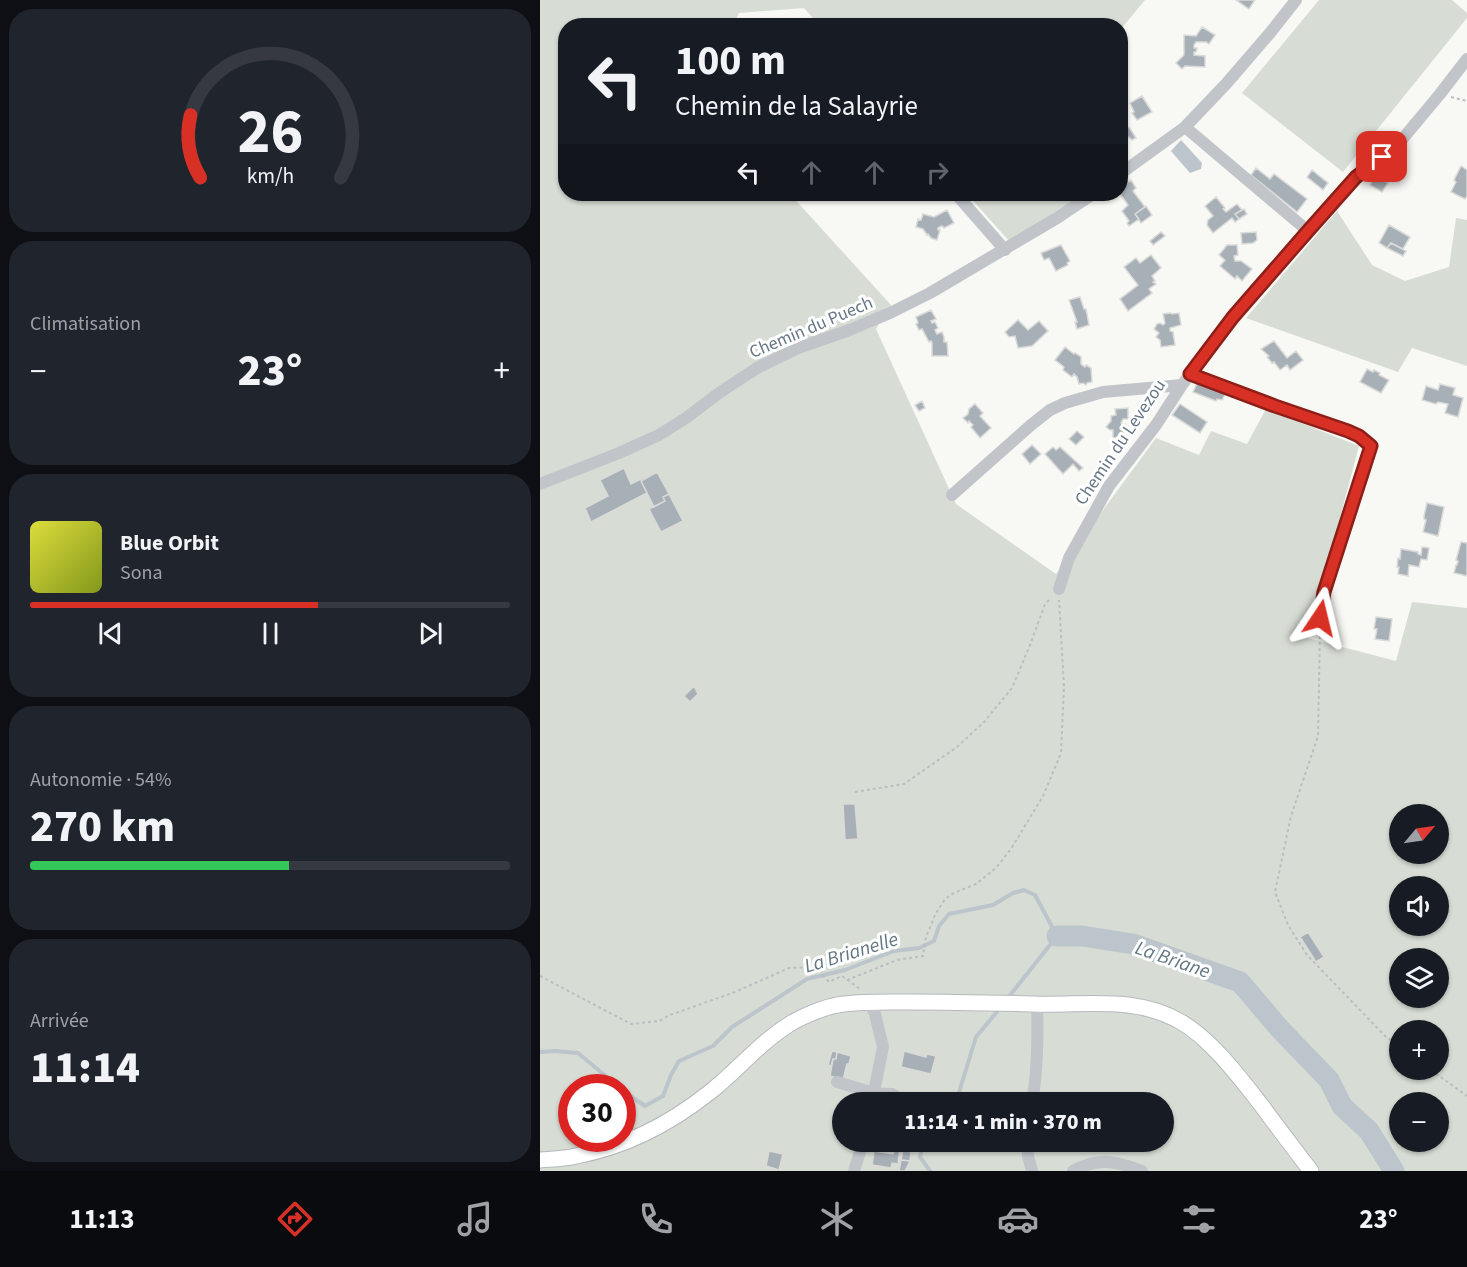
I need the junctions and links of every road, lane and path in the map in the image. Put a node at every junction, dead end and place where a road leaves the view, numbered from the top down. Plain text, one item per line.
1 (1296, 0) edge
2 (1467, 58) edge
3 (1185, 127) junction
4 (1128, 168) edge
5 (962, 201) edge
6 (1082, 201) edge
7 (1308, 231) junction
8 (1005, 250) junction
9 (1190, 374) junction
10 (1182, 385) junction
11 (540, 484) edge
12 (952, 495) dead end
13 (1059, 589) junction
14 (1320, 618) joint
15 (855, 792) dead end
16 (540, 976) edge
17 (869, 1002) junction
18 (1037, 1004) junction
19 (1389, 1039) edge
20 (1445, 1080) edge
21 (837, 1082) dead end
22 (860, 1092) edge
23 (874, 1092) edge
24 (1034, 1092) edge
25 (1467, 1096) edge
26 (860, 1152) edge
27 (1028, 1152) edge
28 (540, 1160) edge
29 (854, 1171) edge
30 (1032, 1171) edge
31 (1073, 1171) edge
32 (1142, 1171) edge
33 (1311, 1171) edge

1 - 3 street
2 - 7 street, Chemin du Levezou
3 - 4 street
3 - 7 street
5 - 8 street
6 - 8 street, Chemin du Puech
7 - 9 street, Chemin du Levezou
8 - 11 street, Chemin du Puech
9 - 10 street, Chemin du Levezou
9 - 14 street
10 - 12 street
10 - 13 street, Chemin du Levezou
13 - 15 path
13 - 16 path
14 - 19 path
17 - 18 main road
17 - 23 street
17 - 28 main road
18 - 24 street
18 - 33 main road
20 - 25 path
21 - 22 street
26 - 29 street
27 - 30 street
31 - 32 street

